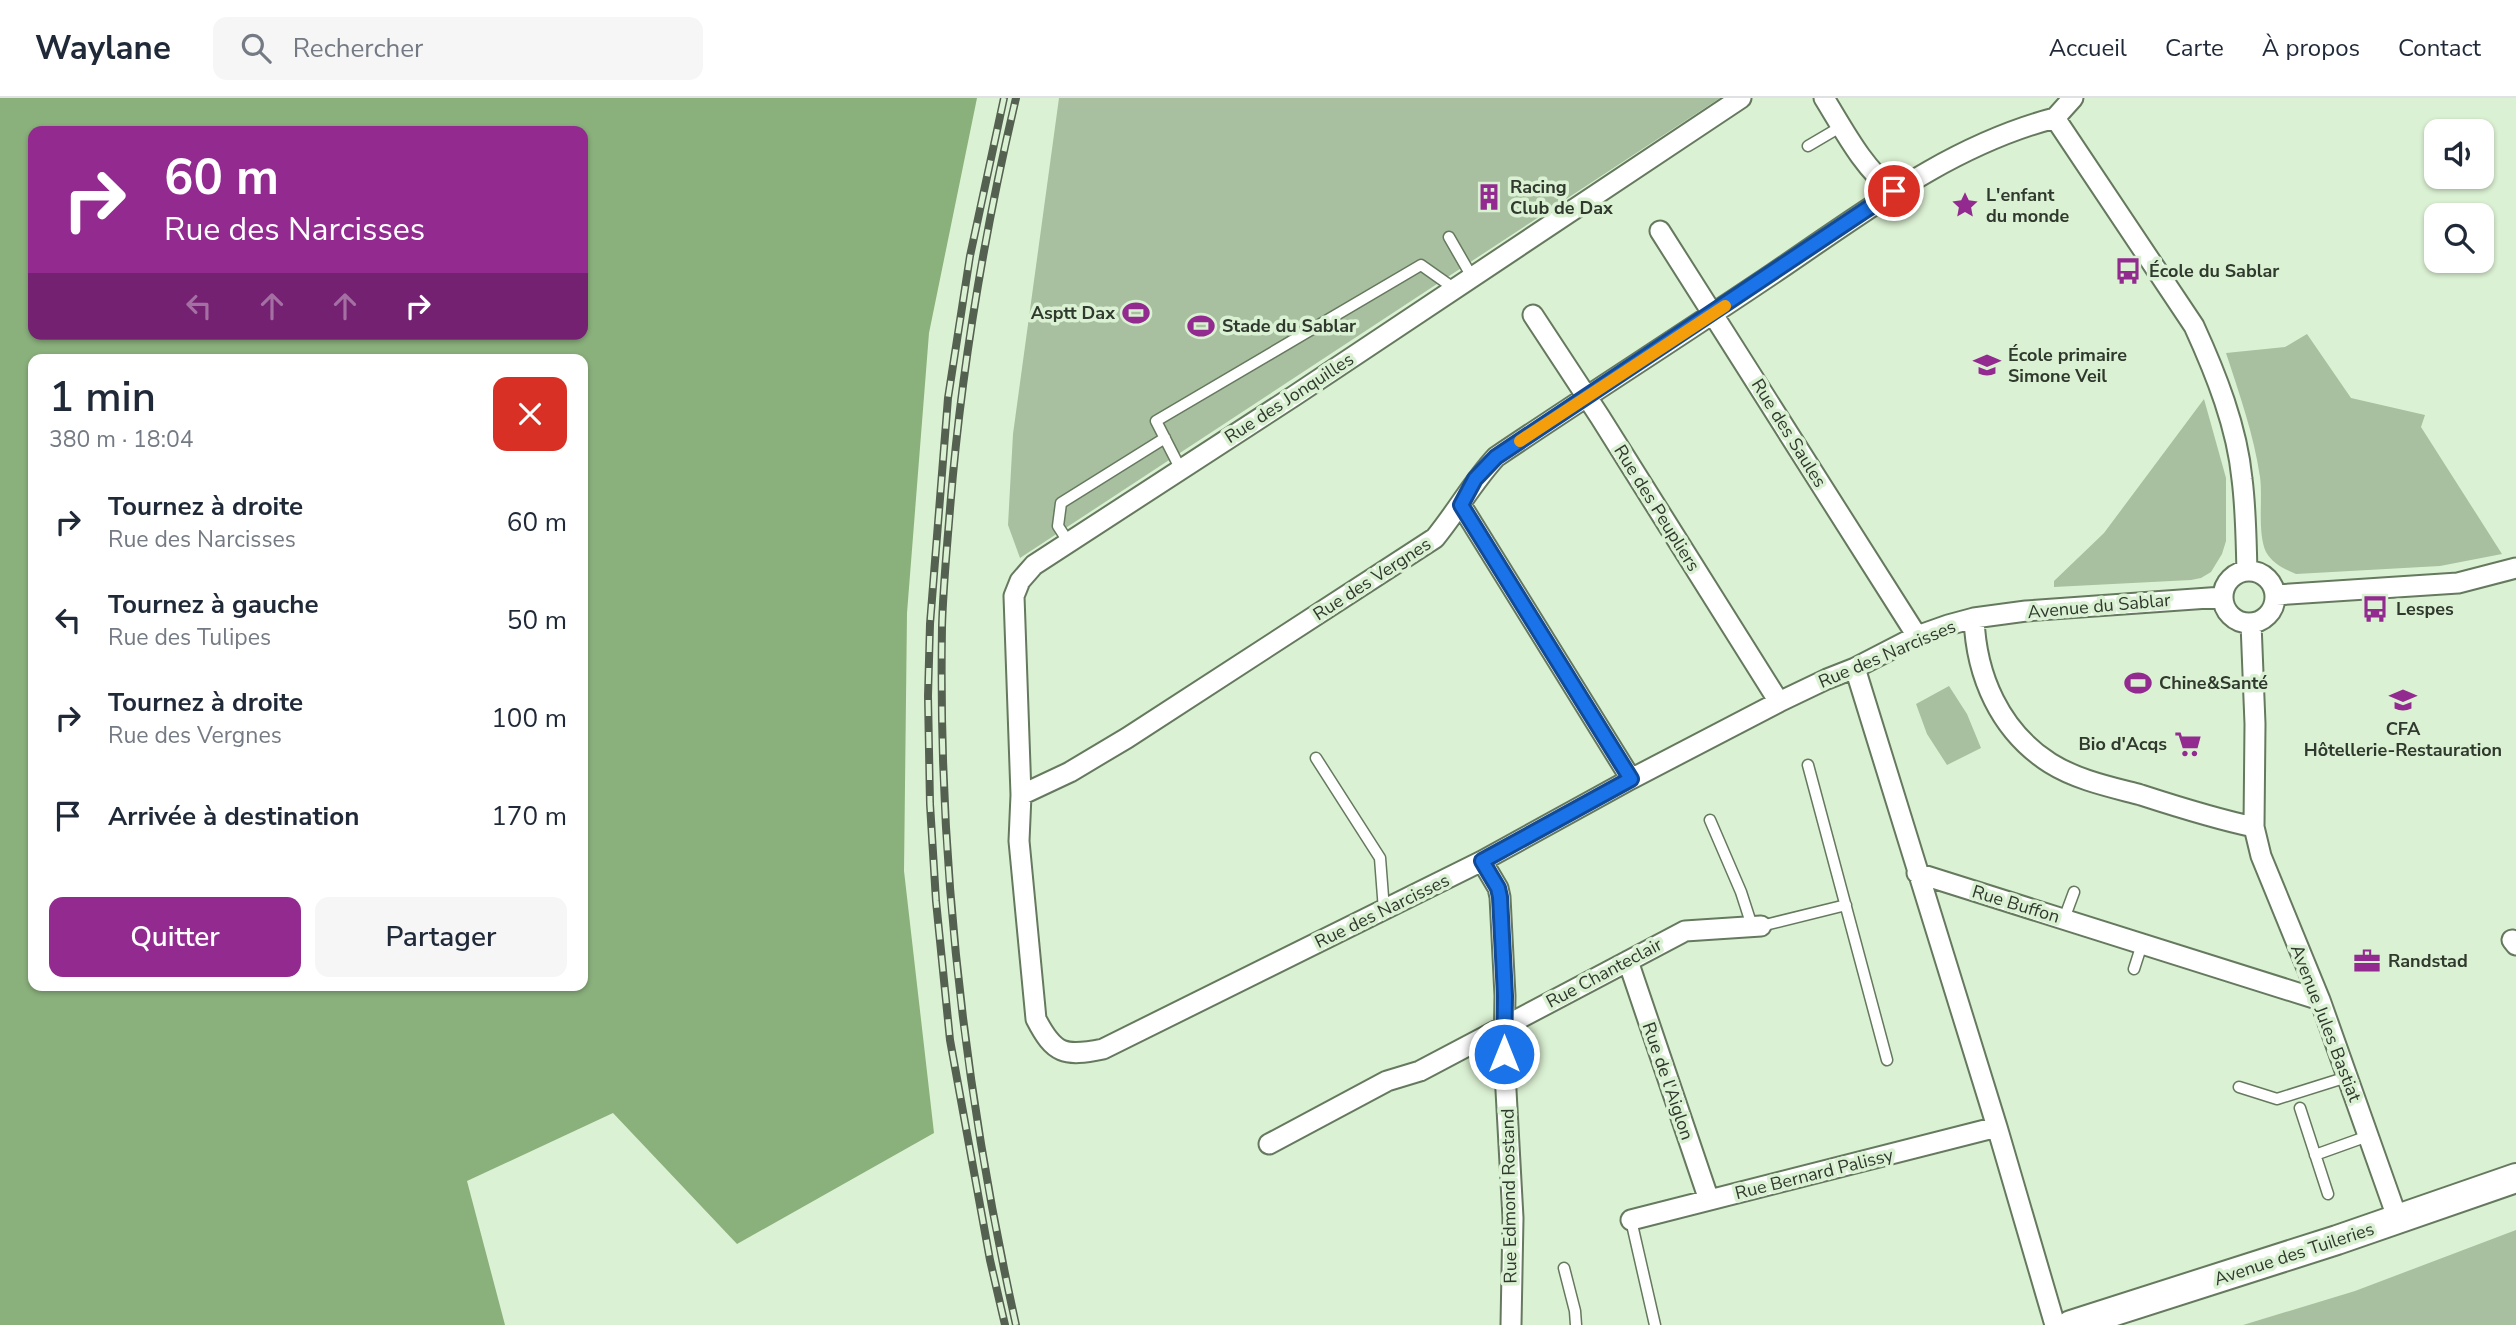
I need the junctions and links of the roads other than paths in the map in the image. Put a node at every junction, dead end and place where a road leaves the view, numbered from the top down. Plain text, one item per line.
1 (1741, 98) edge
2 (1824, 98) edge
3 (2073, 98) edge
4 (2055, 118) junction
5 (1842, 126) junction
6 (1808, 146) dead end
7 (1894, 191) junction
8 (1660, 230) dead end
9 (1449, 237) dead end
10 (1472, 277) junction
11 (1455, 289) junction
12 (1714, 313) junction
13 (1533, 315) dead end
14 (1585, 397) junction
15 (1165, 439) junction
16 (1180, 468) junction
17 (1461, 505) junction
18 (1069, 543) junction
19 (2516, 568) edge
20 (2247, 571) junction
21 (2276, 595) junction
22 (2223, 597) junction
23 (1975, 618) junction
24 (2251, 623) junction
25 (1917, 636) junction
26 (1855, 668) junction
27 (1779, 702) junction
28 (1317, 758) dead end
29 (1808, 765) dead end
30 (1631, 779) junction
31 (1021, 795) junction
32 (1710, 820) dead end
33 (2254, 827) junction
34 (1482, 861) junction
35 (1917, 873) junction
36 (2074, 892) dead end
37 (1846, 905) junction
38 (1384, 910) junction
39 (2064, 919) junction
40 (1757, 926) junction
41 (2142, 944) junction
42 (1628, 961) junction
43 (2134, 969) dead end
44 (2320, 1000) junction
45 (1504, 1026) junction
46 (1887, 1060) dead end
47 (2347, 1077) junction
48 (2239, 1087) dead end
49 (2300, 1108) dead end
50 (1997, 1127) junction
51 (2368, 1136) junction
52 (1269, 1144) dead end
53 (2315, 1155) junction
54 (2516, 1178) edge
55 (2328, 1194) dead end
56 (1709, 1200) junction
57 (1631, 1220) joint
58 (2398, 1220) junction
59 (1564, 1268) dead end
60 (1511, 1325) edge
61 (1576, 1325) edge
62 (1655, 1325) edge
63 (2055, 1325) edge
64 (2071, 1325) edge

1 - 10 street, Rue des Jonquilles
2 - 5 street
3 - 4 street
4 - 7 street, Rue des Vergnes
4 - 20 street
5 - 6 lane
5 - 7 street
7 - 12 street, Rue des Vergnes
8 - 12 street, Rue des Saules
9 - 10 lane
10 - 11 street, Rue des Jonquilles
11 - 15 lane
11 - 16 street, Rue des Jonquilles
12 - 14 street, Rue des Vergnes
12 - 25 street, Rue des Saules
13 - 14 street, Rue des Peupliers
14 - 17 street, Rue des Vergnes
14 - 27 street, Rue des Peupliers
15 - 16 lane
15 - 18 lane
16 - 18 street, Rue des Jonquilles
17 - 30 street
17 - 31 street, Rue des Vergnes
18 - 31 street, Rue des Jonquilles
19 - 21 street
20 - 21 street
20 - 22 street
21 - 24 street
22 - 23 street, Avenue du Sablar
22 - 24 street
23 - 25 street, Rue des Narcisses
23 - 33 street
24 - 33 street, Avenue Jules Bastiat
25 - 26 street, Rue des Narcisses
26 - 27 street, Rue des Narcisses
26 - 35 street
27 - 30 street, Rue des Narcisses
28 - 38 lane
29 - 37 lane
30 - 34 street, Rue des Narcisses
31 - 38 street, Rue des Narcisses
32 - 40 lane
33 - 44 street, Avenue Jules Bastiat
34 - 38 street, Rue des Narcisses
34 - 45 street, Rue Edmond Rostand
35 - 39 street, Rue Buffon
35 - 50 street
36 - 39 lane
37 - 40 lane
37 - 46 lane
39 - 41 street, Rue Buffon
40 - 42 street, Rue Chanteclair
41 - 43 lane
41 - 44 street, Rue Buffon
42 - 45 street, Rue Chanteclair
42 - 56 street, Rue de l'Aiglon
44 - 47 street, Avenue Jules Bastiat
45 - 52 street, Rue Chanteclair
45 - 60 street, Rue Edmond Rostand
47 - 48 lane
47 - 51 street, Avenue Jules Bastiat
49 - 53 lane
50 - 56 street, Rue Bernard Palissy
50 - 63 street
51 - 53 lane
51 - 58 street, Avenue Jules Bastiat
53 - 55 lane
54 - 58 main road, Avenue des Tuileries
56 - 57 street, Rue Bernard Palissy
57 - 62 lane
58 - 64 main road, Avenue des Tuileries
59 - 61 lane

